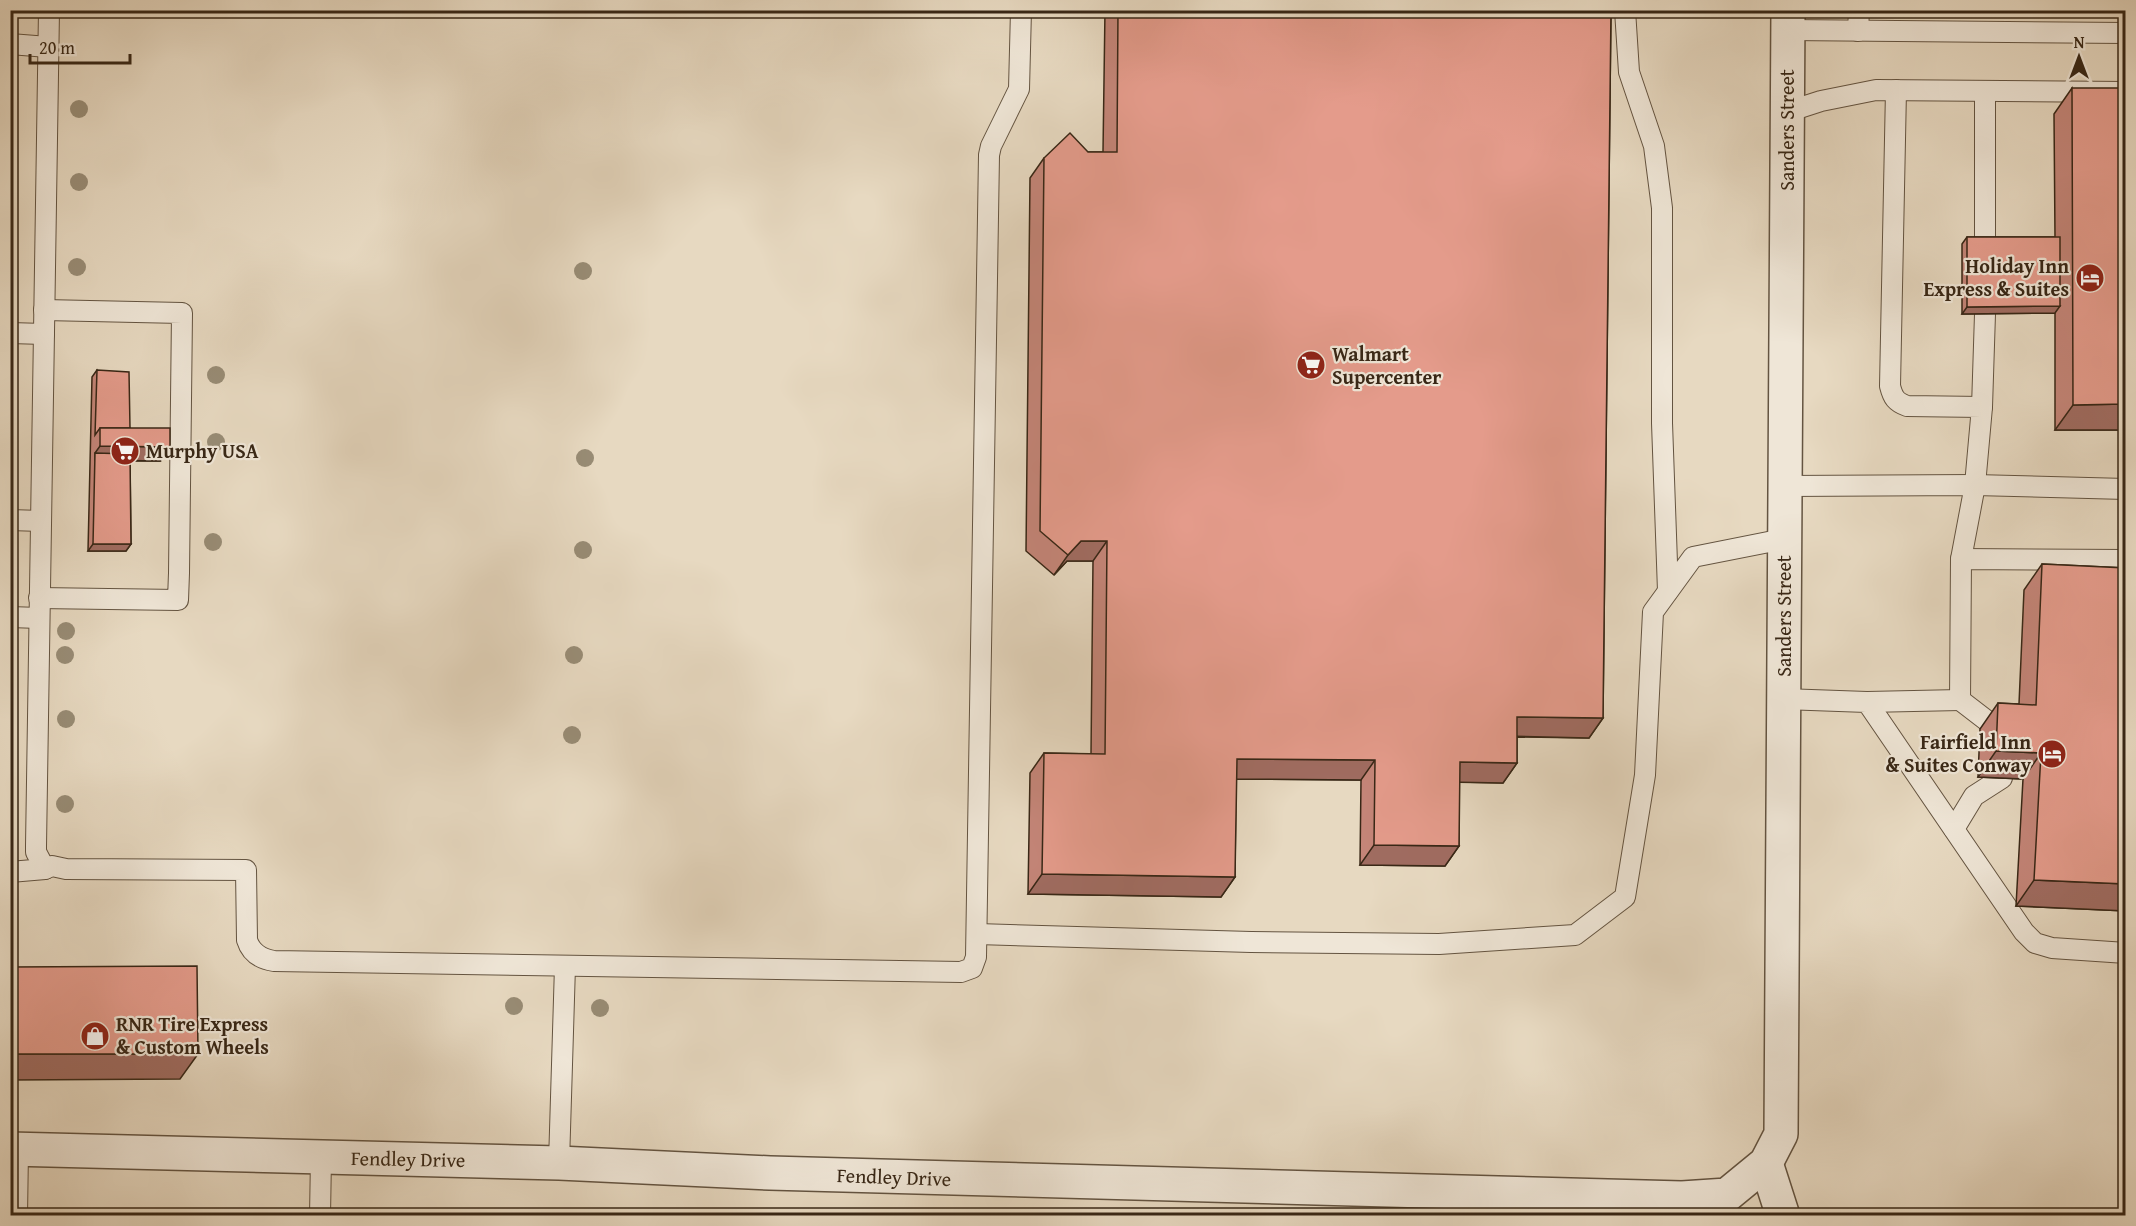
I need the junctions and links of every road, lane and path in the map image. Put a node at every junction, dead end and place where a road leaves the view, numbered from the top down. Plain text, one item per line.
1 (49, 10) edge
2 (1021, 10) edge
3 (1625, 10) edge
4 (1858, 10) edge
5 (1788, 20) edge
6 (1858, 31) junction
7 (2126, 33) edge
8 (10, 44) edge
9 (48, 47) junction
10 (1896, 90) junction
11 (1985, 91) junction
12 (2126, 92) edge
13 (1787, 112) junction
14 (1985, 244) edge
15 (44, 310) junction
16 (1985, 314) edge
17 (10, 333) edge
18 (44, 334) junction
19 (1982, 407) junction
20 (1975, 485) junction
21 (1785, 486) junction
22 (2126, 489) edge
23 (10, 520) edge
24 (41, 521) junction
25 (1784, 539) junction
26 (1961, 559) junction
27 (2126, 560) edge
28 (1668, 591) junction
29 (39, 608) junction
30 (10, 617) edge
31 (1783, 699) junction
32 (1960, 700) junction
33 (1867, 702) junction
34 (1999, 730) edge
35 (2002, 778) edge
36 (1954, 829) junction
37 (45, 869) junction
38 (10, 872) edge
39 (977, 934) junction
40 (2126, 953) edge
41 (566, 966) junction
42 (14, 1150) edge
43 (321, 1157) junction
44 (559, 1162) junction
45 (1766, 1163) junction
46 (17, 1215) edge
47 (320, 1215) edge
48 (1783, 1215) edge

1 - 9 lane
2 - 39 lane
3 - 28 lane
4 - 6 lane
5 - 6 lane
5 - 13 street, Sanders Street
6 - 7 lane
8 - 9 lane
9 - 15 lane
10 - 11 lane
10 - 13 lane
10 - 19 lane
11 - 12 lane
11 - 14 lane
13 - 21 street, Sanders Street
15 - 18 lane
15 - 29 lane
16 - 19 lane
17 - 18 lane
18 - 24 lane
19 - 20 lane
20 - 21 lane
20 - 22 lane
20 - 26 lane
21 - 25 street, Sanders Street
23 - 24 lane
24 - 29 lane
25 - 28 lane
25 - 31 street, Sanders Street
26 - 27 lane
26 - 32 lane
28 - 39 lane
29 - 30 lane
29 - 37 lane
31 - 33 lane
31 - 45 street, Sanders Street
32 - 33 lane
32 - 34 lane
33 - 36 lane
35 - 36 lane
36 - 40 lane
37 - 38 lane
37 - 41 lane
39 - 41 lane
41 - 44 lane
42 - 43 street, Fendley Drive
42 - 46 lane
43 - 44 street, Fendley Drive
43 - 47 lane
44 - 45 street, Fendley Drive
45 - 48 street

